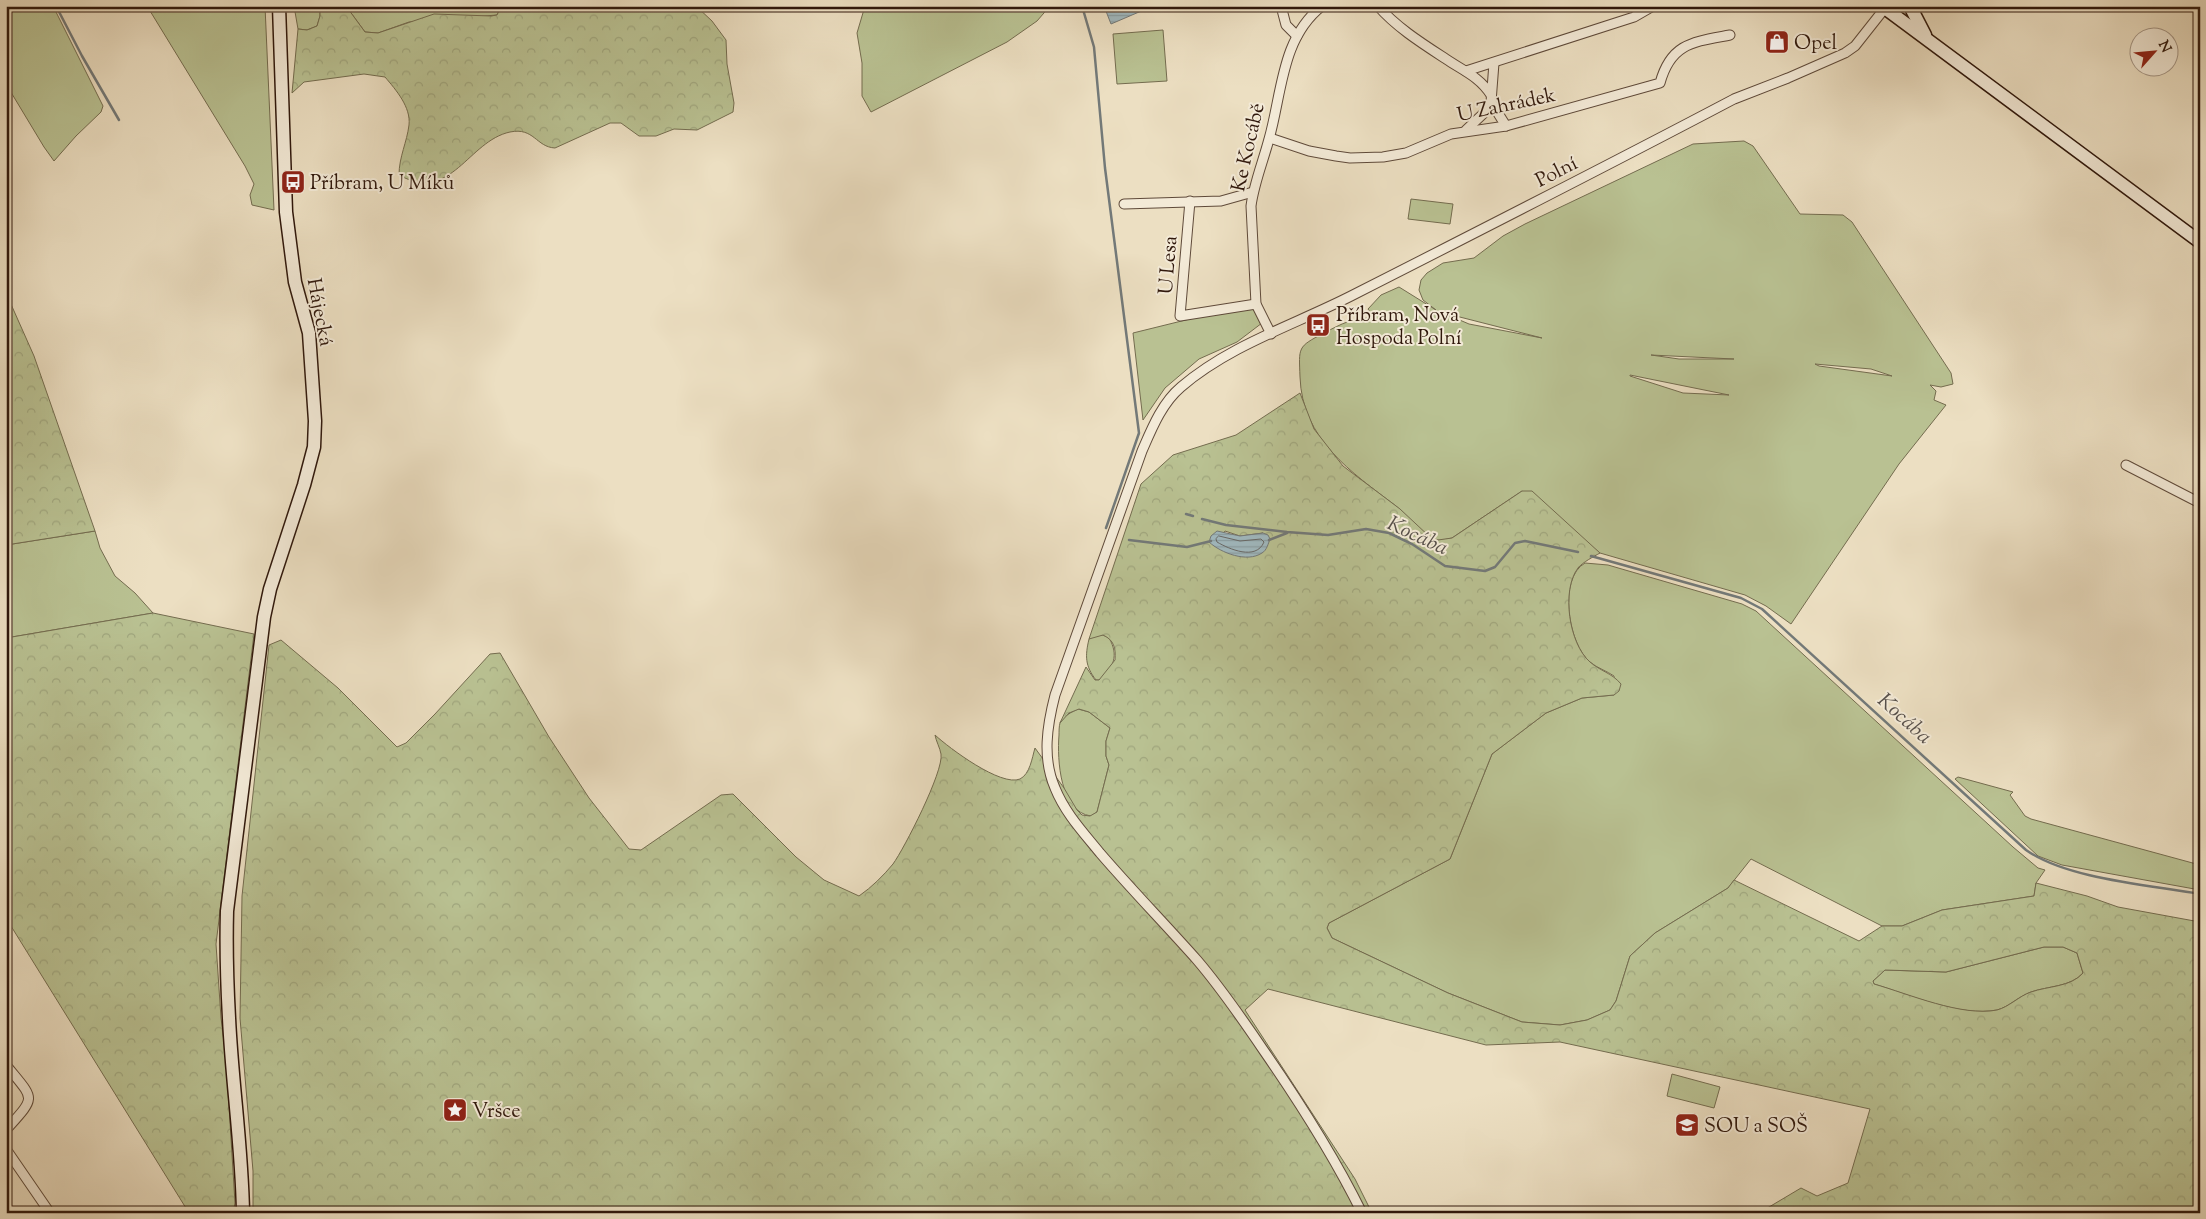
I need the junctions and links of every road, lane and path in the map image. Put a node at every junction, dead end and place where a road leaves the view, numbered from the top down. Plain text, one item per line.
1 (279, 6) edge
2 (1280, 6) edge
3 (1322, 6) edge
4 (1378, 6) edge
5 (1653, 6) edge
6 (1910, 6) edge
7 (1884, 7) edge
8 (1730, 35) dead end
9 (1297, 36) junction
10 (1929, 41) junction
11 (1494, 63) junction
12 (1466, 71) junction
13 (1491, 98) junction
14 (1506, 126) junction
15 (1465, 131) junction
16 (1270, 138) junction
17 (1253, 192) junction
18 (1190, 201) junction
19 (1124, 204) dead end
20 (2200, 242) edge
21 (1256, 304) junction
22 (1272, 334) junction
23 (2126, 465) dead end
24 (2200, 503) edge
25 (6, 1065) edge
26 (6, 1130) edge
27 (6, 1149) edge
28 (50, 1213) edge
29 (243, 1213) edge
30 (1362, 1213) edge

1 - 29 main road, Hájecká
2 - 9 street
3 - 9 street, Ke Kocábě
4 - 12 street
5 - 11 street
6 - 10 main road
7 - 10 main road
7 - 22 street, Polní
8 - 14 street, U Zahrádek
9 - 16 street, Ke Kocábě
10 - 20 main road
11 - 12 street
11 - 13 street
12 - 13 street
13 - 14 street
13 - 15 street
14 - 15 street, U Zahrádek
15 - 16 street, U Zahrádek
16 - 17 street, Ke Kocábě
17 - 18 street
17 - 21 street, Ke Kocábě
18 - 19 street
18 - 21 street, U Lesa
21 - 22 street, Ke Kocábě
22 - 30 street, Polní
23 - 24 street
25 - 26 street
27 - 28 street

